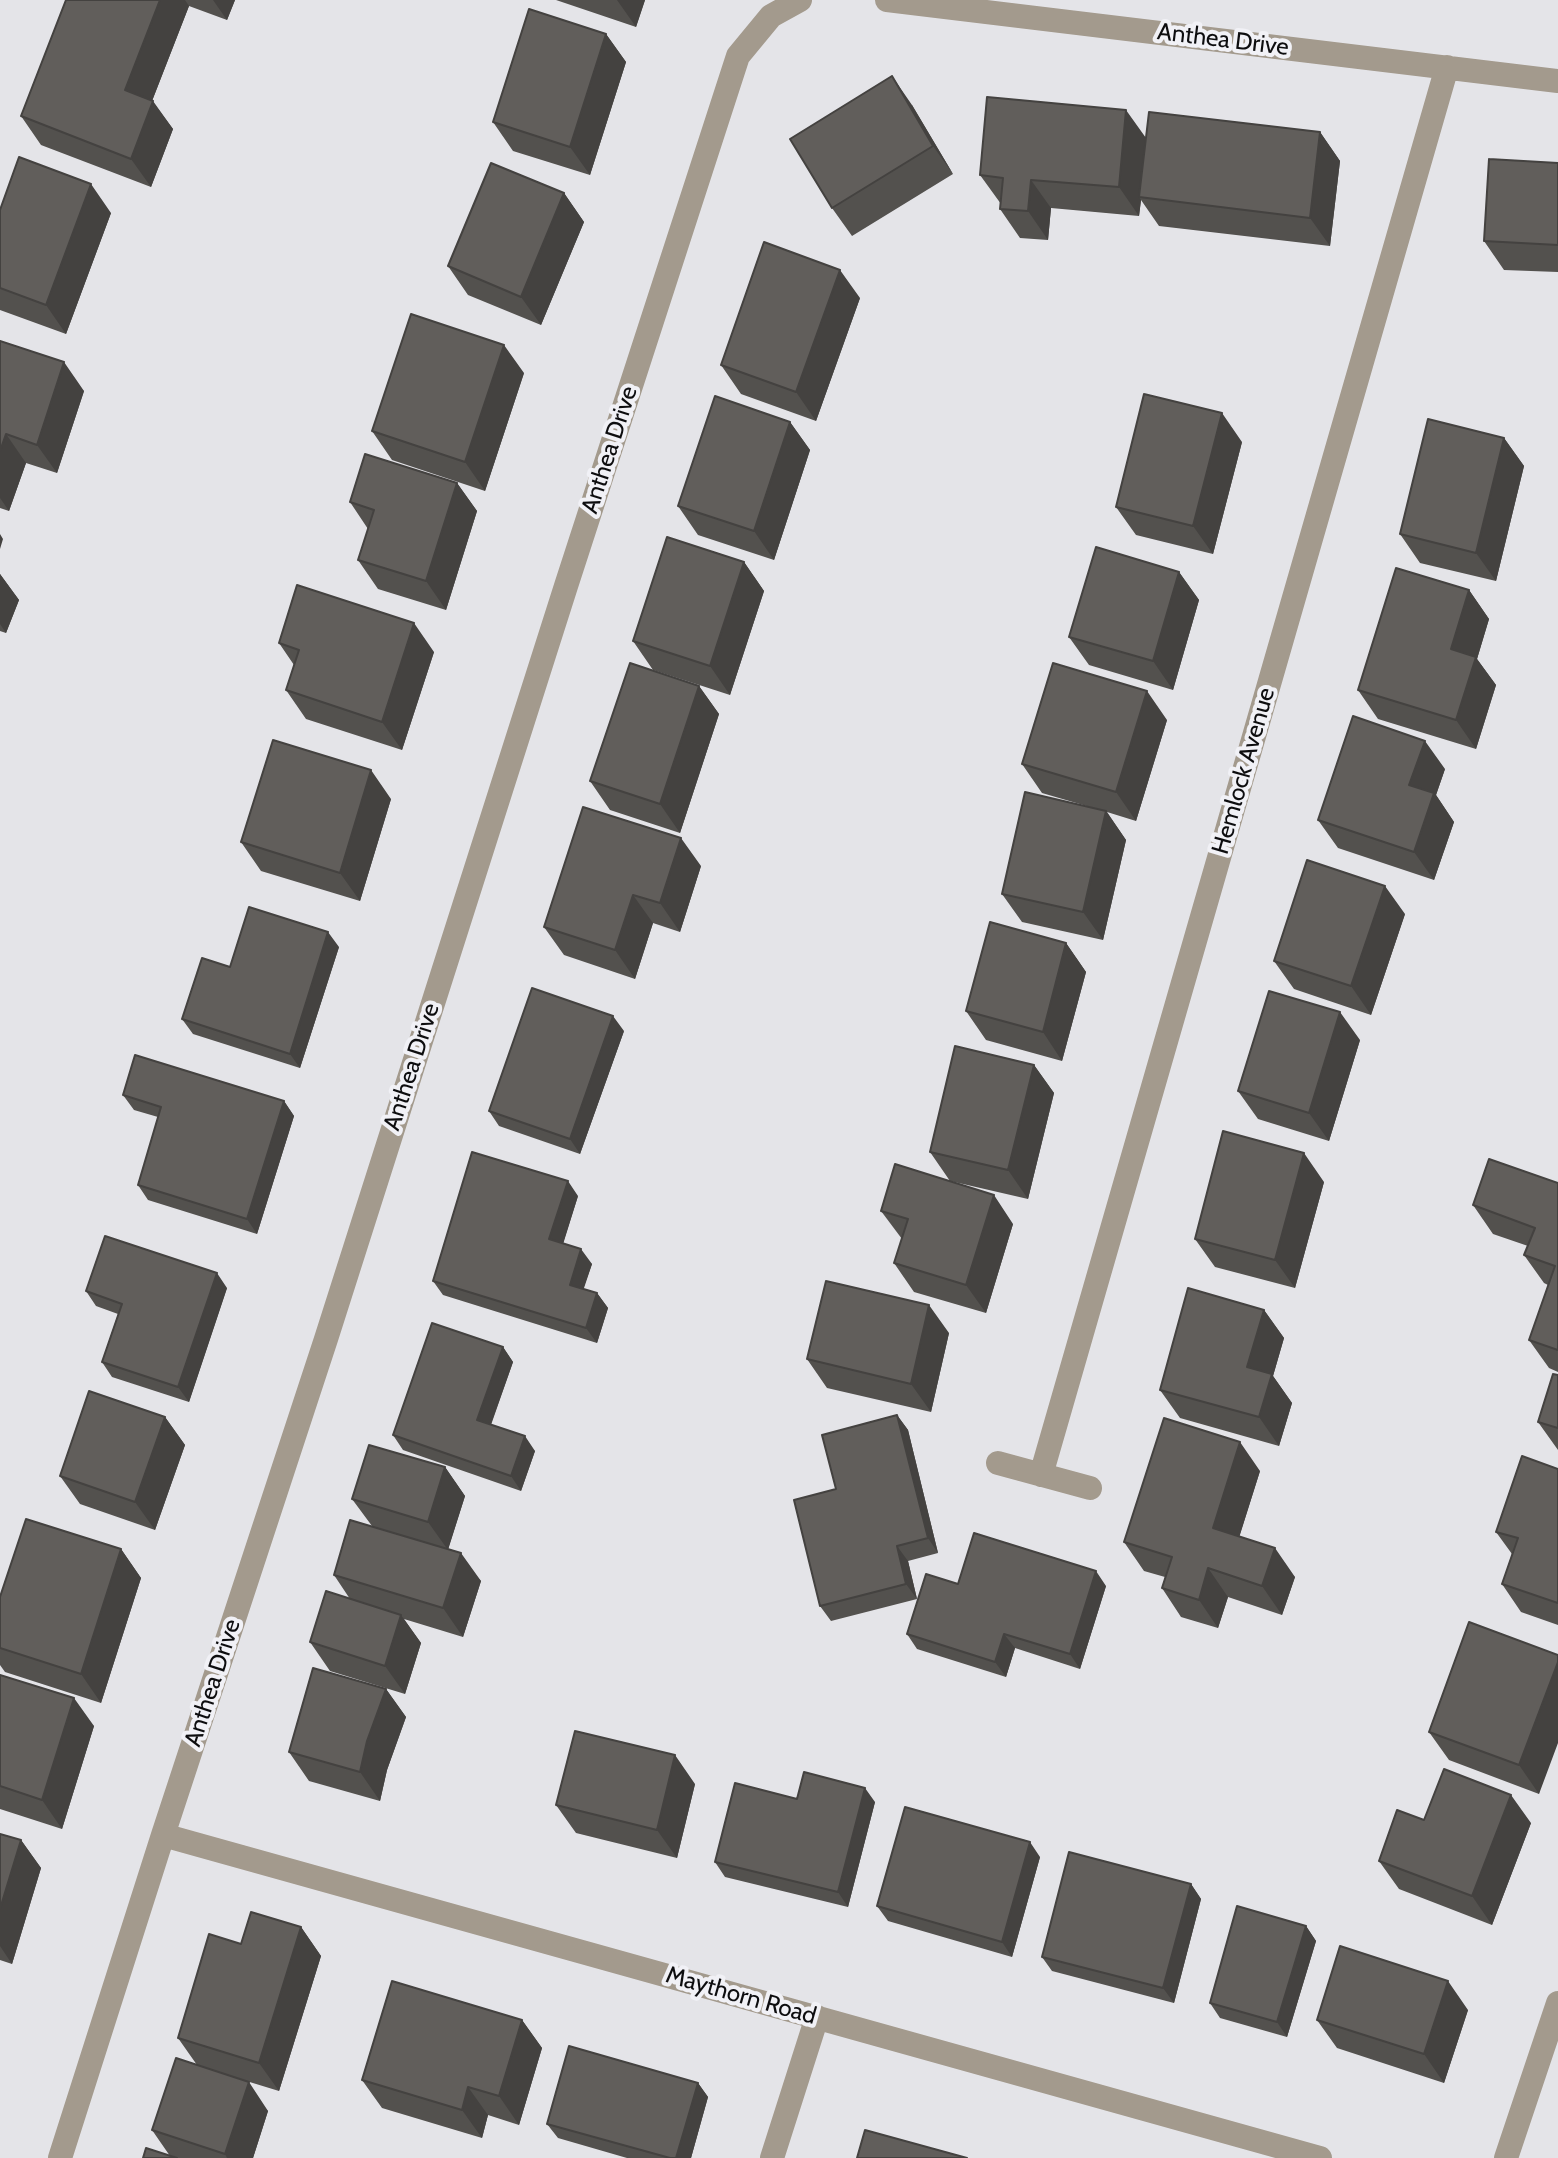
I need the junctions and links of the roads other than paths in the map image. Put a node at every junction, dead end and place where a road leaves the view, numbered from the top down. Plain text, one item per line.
1 (800, 0) edge
2 (887, 0) edge
3 (1447, 67) junction
4 (1558, 81) edge
5 (998, 1463) dead end
6 (1041, 1475) junction
7 (1090, 1488) dead end
8 (163, 1835) junction
9 (1558, 2003) edge
10 (817, 2017) junction
11 (60, 2158) edge
12 (772, 2158) edge
13 (1320, 2158) edge
14 (1506, 2158) edge

1 - 8 street, Anthea Drive
2 - 3 street, Anthea Drive
3 - 4 street, Anthea Drive
3 - 6 street, Hemlock Avenue
5 - 6 street
6 - 7 street
8 - 10 street, Maythorn Road
8 - 11 street, Anthea Drive
9 - 14 street
10 - 12 street
10 - 13 street, Maythorn Road

